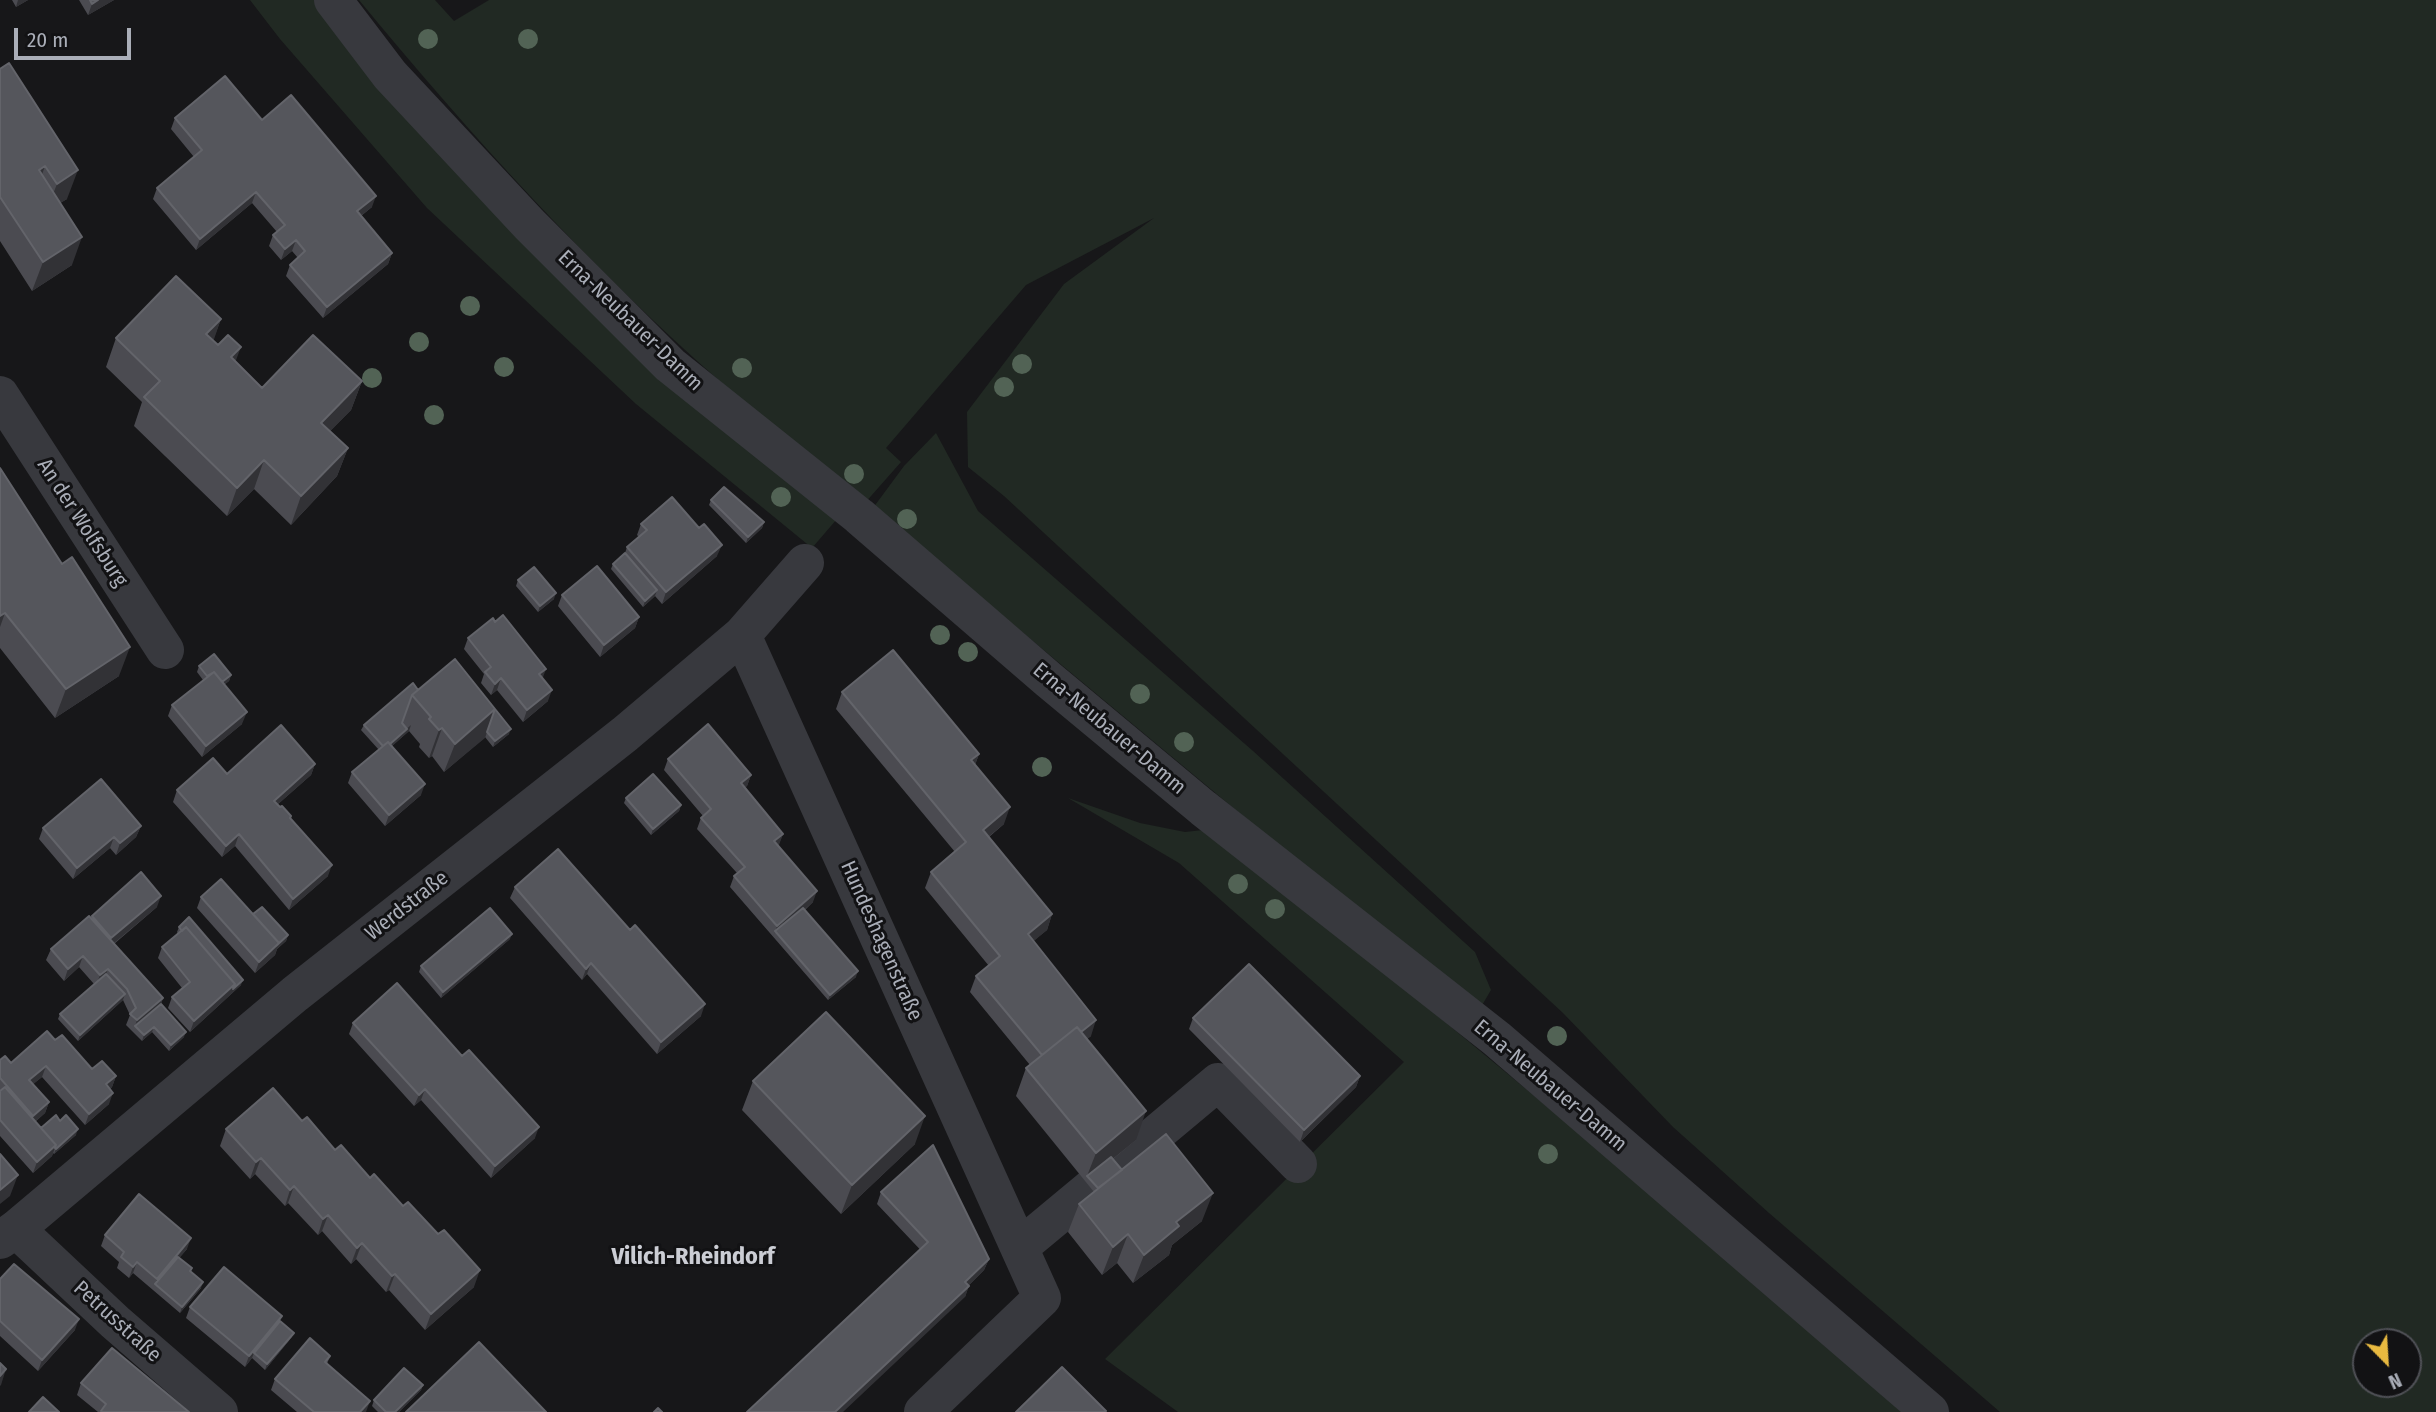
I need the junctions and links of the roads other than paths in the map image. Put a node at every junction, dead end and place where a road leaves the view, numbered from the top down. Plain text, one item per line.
1 (333, 0) edge
2 (0, 396) edge
3 (804, 563) dead end
4 (741, 635) junction
5 (164, 650) dead end
6 (1298, 1164) dead end
7 (8, 1234) edge
8 (1020, 1247) junction
9 (219, 1412) edge
10 (923, 1412) edge
11 (1930, 1412) edge

1 - 11 street, Erna-Neubauer-Damm
2 - 5 street, An der Wolfsburg
3 - 4 street, Werdstraße
4 - 7 street, Werdstraße
4 - 8 street, Hundeshagenstraße
6 - 8 street
7 - 9 street, Petrusstraße
8 - 10 street, Hundeshagenstraße

